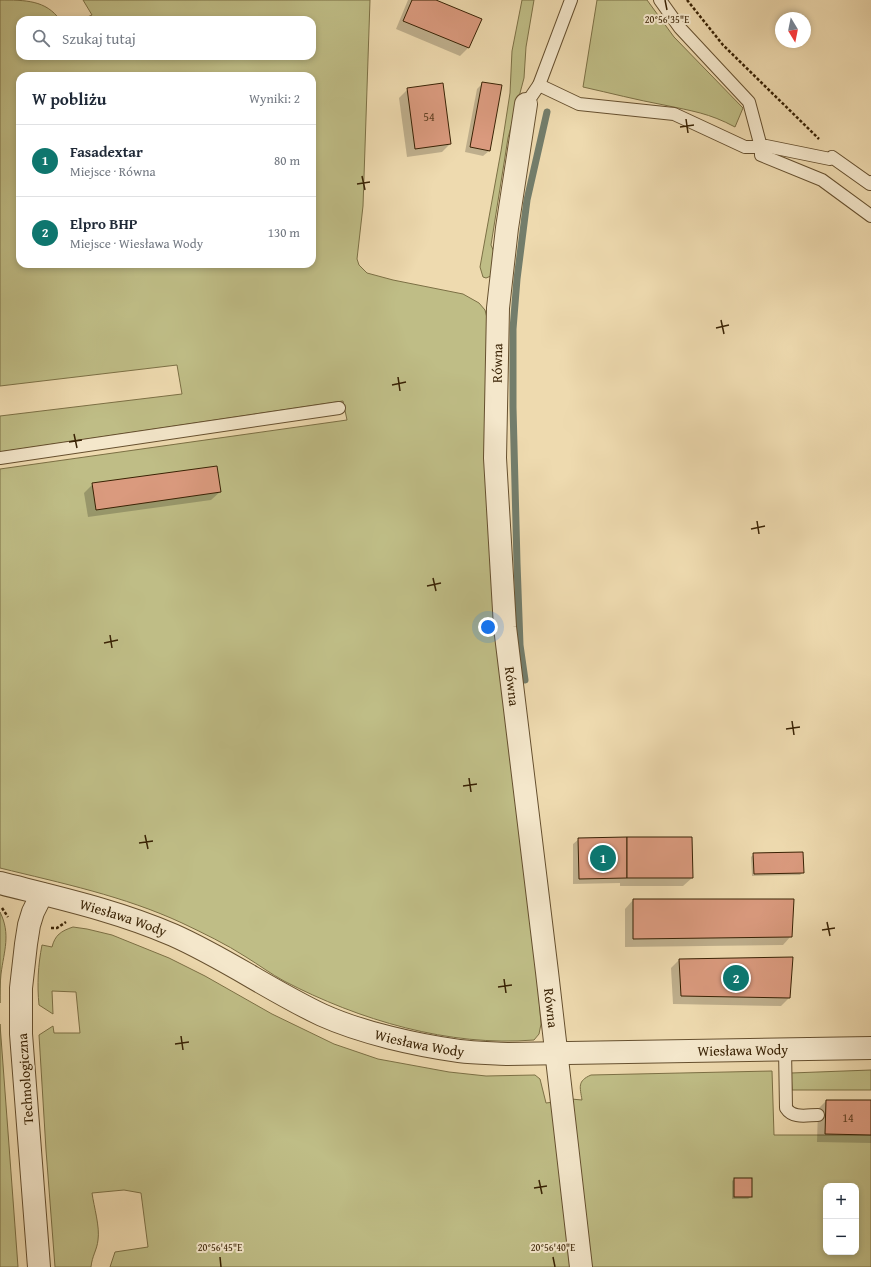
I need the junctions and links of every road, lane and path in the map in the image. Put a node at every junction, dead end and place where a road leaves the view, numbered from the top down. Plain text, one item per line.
1 (571, 0) edge
2 (660, 0) edge
3 (687, 0) edge
4 (539, 85) junction
5 (526, 104) joint
6 (761, 147) junction
7 (830, 152) junction
8 (871, 185) edge
9 (871, 216) edge
10 (339, 408) dead end
11 (0, 458) edge
12 (0, 883) edge
13 (42, 894) junction
14 (871, 1048) edge
15 (785, 1049) junction
16 (557, 1053) junction
17 (818, 1115) dead end
18 (39, 1267) edge
19 (581, 1267) edge

1 - 4 lane
2 - 6 lane
3 - 7 path
4 - 5 lane
4 - 6 lane
5 - 16 street, Równa
6 - 7 lane
6 - 9 lane
7 - 8 lane
10 - 11 lane
12 - 13 street, Wiesława Wody
13 - 16 street, Wiesława Wody
13 - 18 street, Technologiczna
14 - 15 street, Wiesława Wody
15 - 16 street, Wiesława Wody
15 - 17 lane
16 - 19 street, Równa

